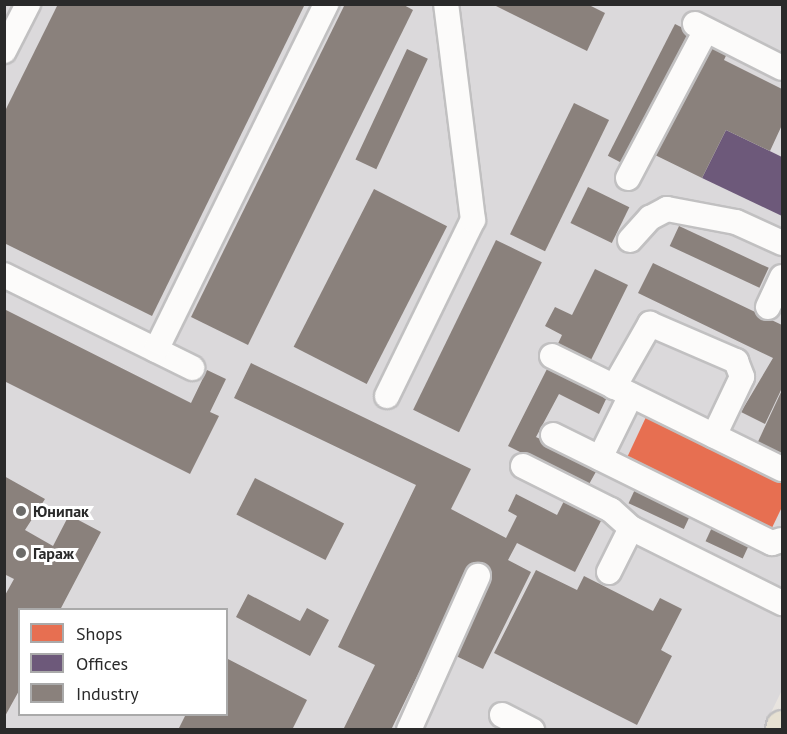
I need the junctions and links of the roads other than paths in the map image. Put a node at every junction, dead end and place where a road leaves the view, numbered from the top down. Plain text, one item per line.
1 (28, 4) edge
2 (326, 4) edge
3 (446, 4) edge
4 (4, 51) edge
5 (783, 68) edge
6 (628, 178) dead end
7 (630, 240) dead end
8 (783, 243) edge
9 (4, 275) edge
10 (783, 277) edge
11 (768, 307) dead end
12 (156, 350) junction
13 (552, 356) dead end
14 (192, 368) dead end
15 (623, 391) junction
16 (387, 396) dead end
17 (553, 435) dead end
18 (714, 436) junction
19 (600, 458) junction
20 (523, 466) dead end
21 (783, 469) edge
22 (631, 528) junction
23 (783, 540) edge
24 (609, 572) dead end
25 (478, 576) dead end
26 (783, 603) edge
27 (502, 715) dead end
28 (409, 729) edge
29 (532, 729) edge

1 - 4 lane
2 - 12 lane
3 - 16 lane
5 - 6 lane
7 - 8 lane
9 - 12 lane
10 - 11 lane
12 - 14 lane
13 - 15 lane
15 - 18 lane
15 - 18 lane
15 - 19 lane
17 - 19 lane
18 - 21 lane
19 - 23 lane
20 - 22 lane
22 - 24 lane
22 - 26 lane
25 - 28 lane
27 - 29 lane

